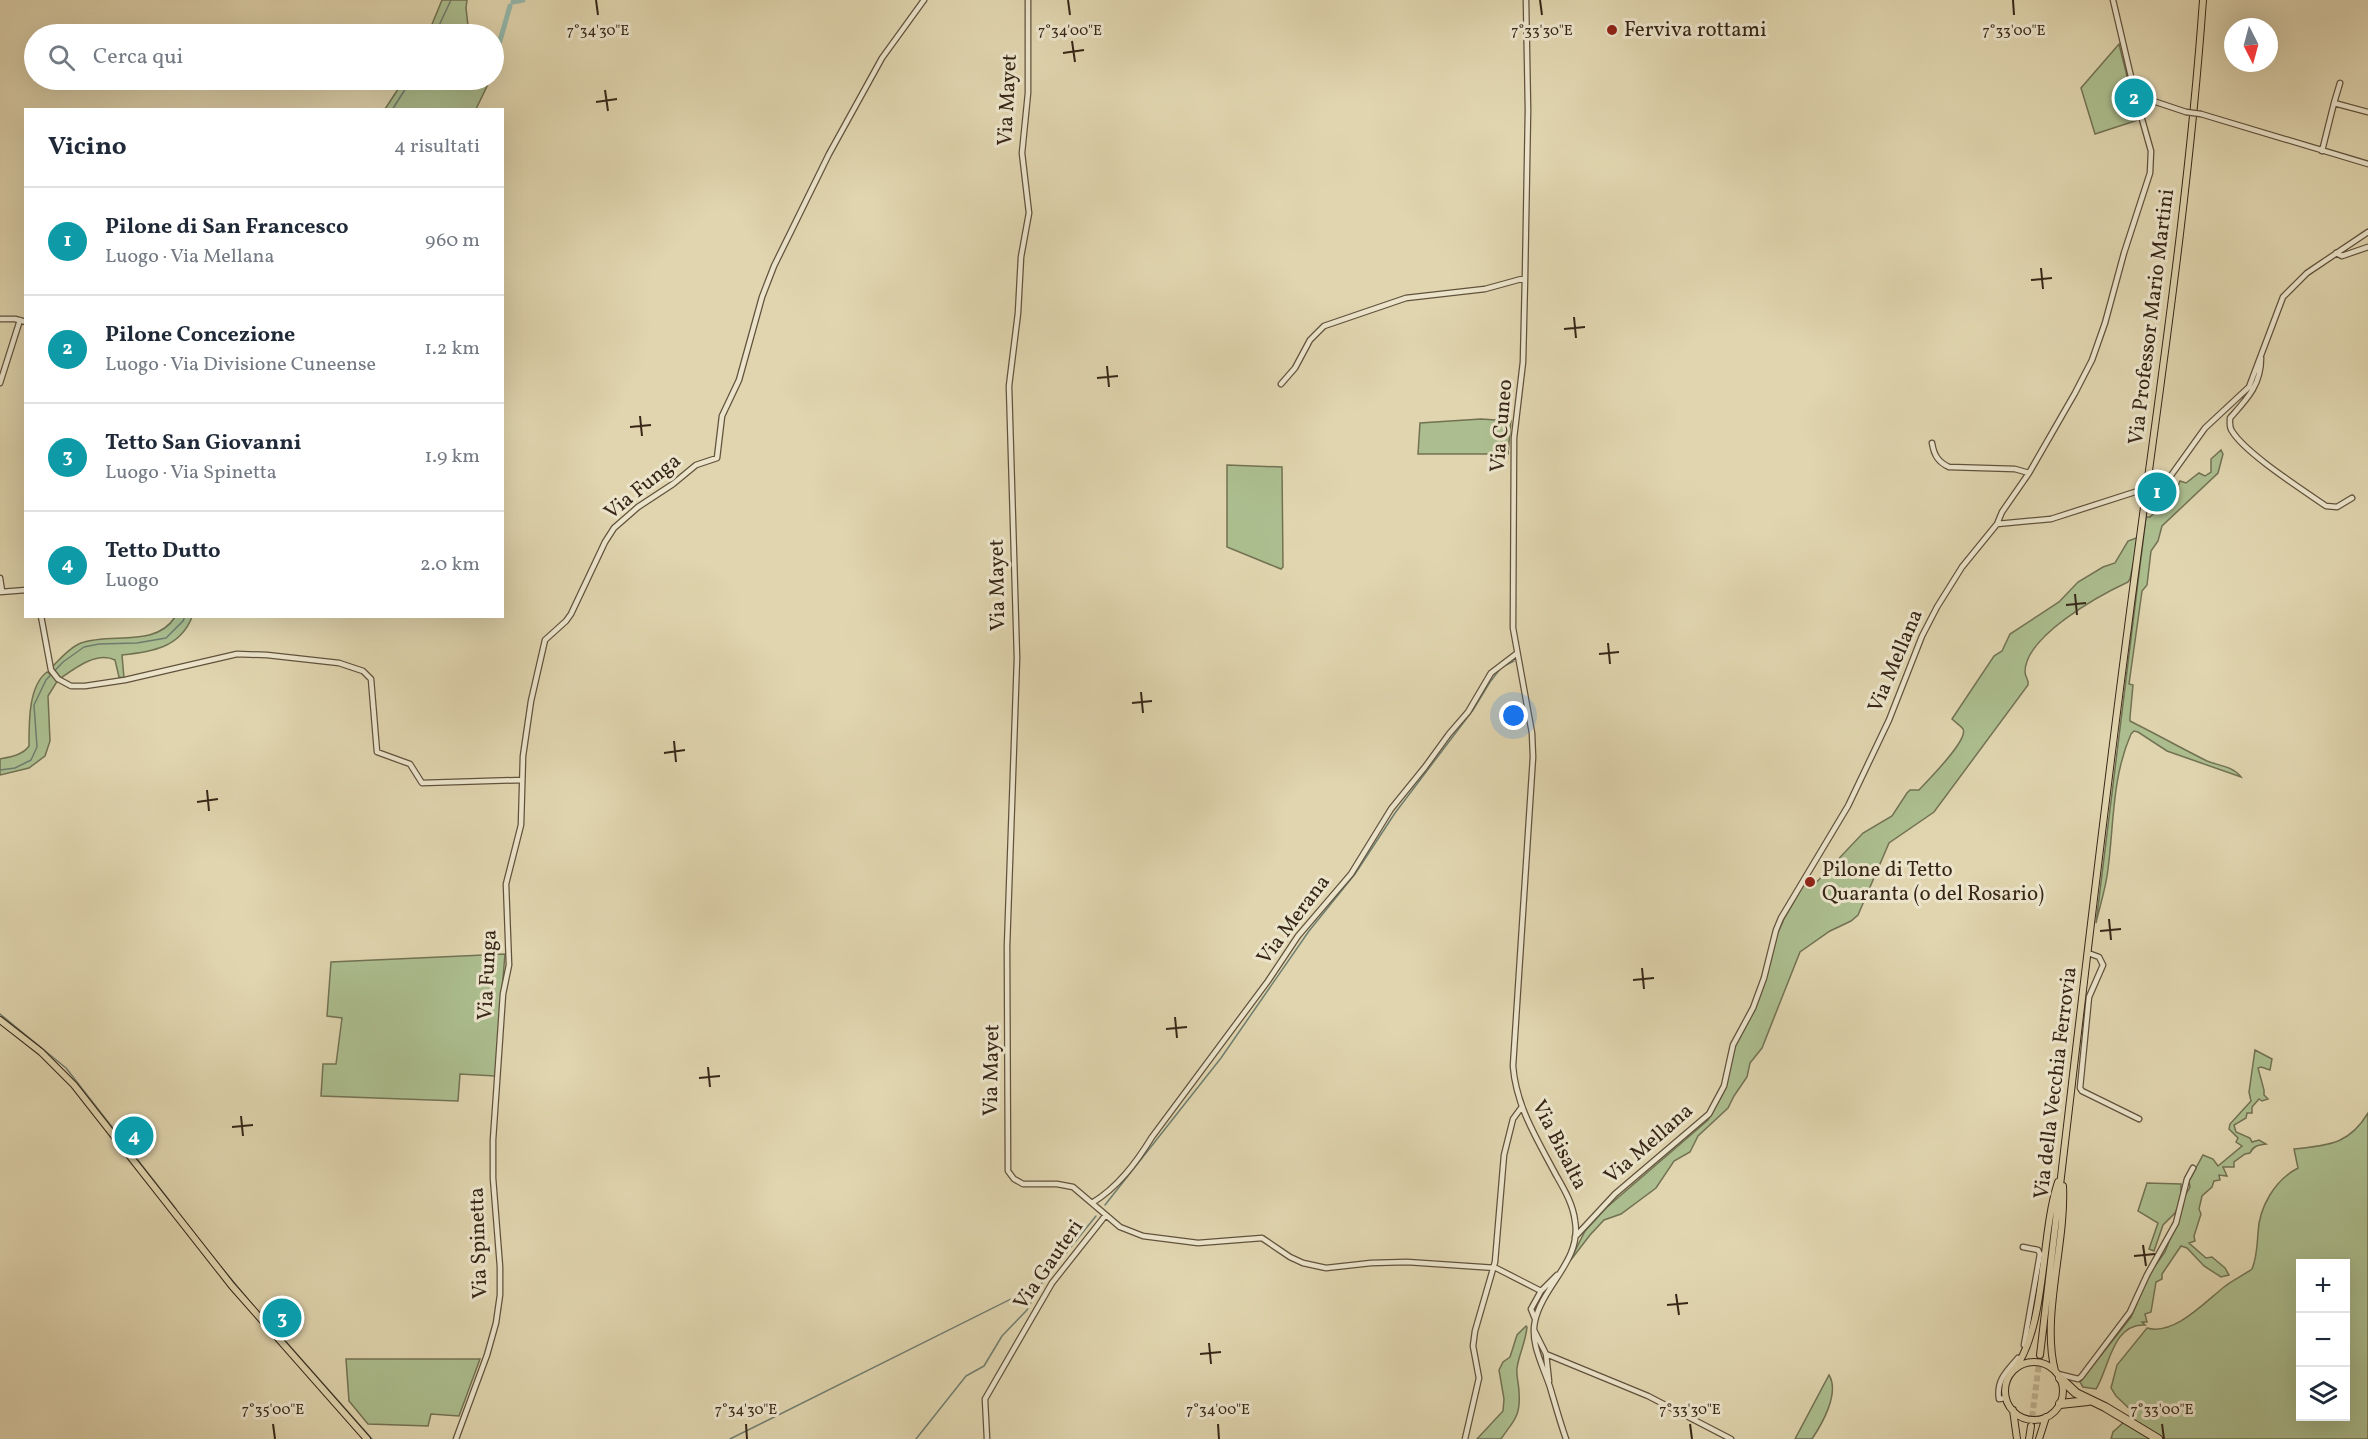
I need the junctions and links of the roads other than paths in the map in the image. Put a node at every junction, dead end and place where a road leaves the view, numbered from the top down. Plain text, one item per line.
1 (924, 0) edge
2 (1028, 0) edge
3 (1526, 0) edge
4 (2113, 0) edge
5 (2203, 0) edge
6 (2340, 83) dead end
7 (2136, 99) junction
8 (2334, 103) junction
9 (2368, 112) edge
10 (2322, 151) junction
11 (2368, 164) edge
12 (2368, 232) edge
13 (2368, 247) edge
14 (2336, 253) junction
15 (1525, 278) junction
16 (0, 319) edge
17 (23, 321) edge
18 (2261, 353) junction
19 (0, 383) edge
20 (1281, 384) dead end
21 (1932, 443) dead end
22 (2029, 473) junction
23 (2352, 498) dead end
24 (1997, 524) junction
25 (0, 578) edge
26 (24, 590) edge
27 (1, 592) edge
28 (41, 618) edge
29 (1516, 654) junction
30 (522, 780) junction
31 (2105, 815) joint
32 (1527, 852) joint
33 (2088, 953) junction
34 (0, 1020) edge
35 (500, 1039) joint
36 (1521, 1108) junction
37 (2139, 1119) dead end
38 (2062, 1167) junction
39 (2193, 1168) dead end
40 (1008, 1171) joint
41 (1092, 1203) junction
42 (1105, 1216) junction
43 (1575, 1237) junction
44 (2024, 1247) dead end
45 (1493, 1269) junction
46 (1559, 1274) junction
47 (1541, 1291) junction
48 (1535, 1319) junction
49 (1534, 1329) junction
50 (1546, 1354) junction
51 (2040, 1355) tunnel mouth
52 (2014, 1370) junction
53 (2058, 1374) junction
54 (1549, 1384) junction
55 (2006, 1398) junction
56 (2095, 1401) junction
57 (2060, 1404) junction
58 (2012, 1410) junction
59 (2046, 1417) junction
60 (2031, 1426) tunnel mouth
61 (367, 1439) edge
62 (456, 1439) edge
63 (987, 1439) edge
64 (1465, 1439) edge
65 (1566, 1439) edge
66 (1731, 1439) edge
67 (2017, 1439) edge
68 (2029, 1439) edge
69 (2039, 1439) edge
70 (2158, 1439) edge

1 - 30 street, Via Funga
2 - 40 street, Via Mayet
3 - 15 street, Via Cuneo
4 - 7 street, Via Mellana
5 - 31 main road, Via Professor Mario Martini
6 - 8 street
7 - 10 street, bridge
7 - 22 street, Via Mellana
8 - 9 street
8 - 10 street
10 - 11 street
12 - 14 street
13 - 14 street
14 - 18 street
15 - 20 street
15 - 29 street, Via Cuneo
16 - 17 street
17 - 19 street
18 - 23 street
18 - 24 street, bridge
21 - 22 street
22 - 24 street, Via Mellana
24 - 43 street, Via Mellana
25 - 27 street
26 - 27 street
28 - 30 street
29 - 32 street, Via Cuneo
29 - 41 street, Via Merana
30 - 35 street, Via Funga
31 - 33 main road, Via della Vecchia Ferrovia
32 - 36 street, Via Bisalta
33 - 37 street
33 - 38 main road, Via della Vecchia Ferrovia
34 - 61 main road
35 - 62 street, Via Spinetta
36 - 43 street, Via Bisalta
36 - 45 street
38 - 51 main road, Via della Vecchia Ferrovia
38 - 52 main road
38 - 53 main road
39 - 53 street
40 - 41 street, Via Gauteri
41 - 42 street, Via Gauteri
42 - 45 street
42 - 63 street, Via Gauteri
43 - 46 street, Via Bisalta
44 - 55 street
45 - 47 street
45 - 64 street
46 - 47 street
46 - 48 street, Via Bisalta
47 - 48 street
48 - 49 street, Via Bisalta
49 - 50 street
49 - 54 street, Via Bisalta
50 - 54 street
50 - 66 street
52 - 53 main road
52 - 55 main road
53 - 56 highway
53 - 57 main road
54 - 65 street, Via Bisalta
55 - 58 main road
56 - 57 highway
56 - 70 highway
57 - 59 main road
58 - 59 main road
58 - 67 main road
59 - 69 main road
60 - 68 main road

